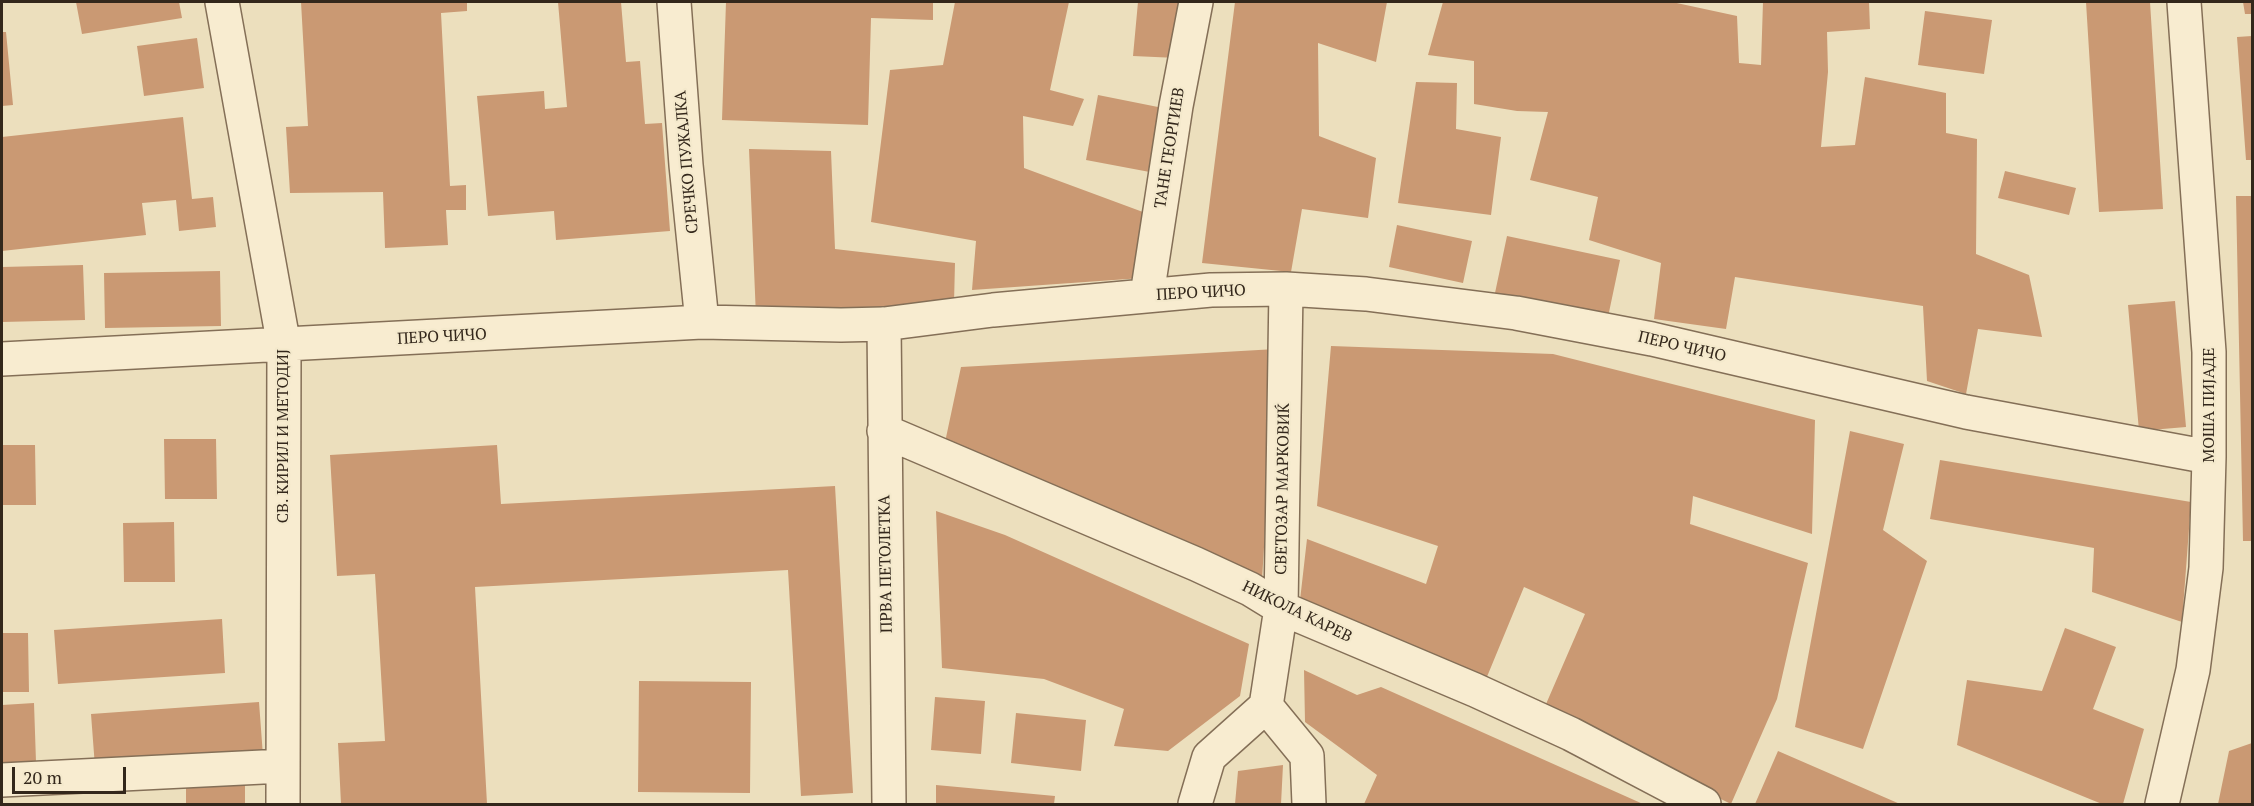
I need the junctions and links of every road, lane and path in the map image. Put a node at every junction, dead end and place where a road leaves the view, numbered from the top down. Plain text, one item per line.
1 (222, 2) edge
2 (674, 2) edge
3 (1196, 2) edge
4 (2184, 2) edge
5 (1286, 290) junction
6 (1147, 296) junction
7 (702, 322) junction
8 (884, 324) junction
9 (284, 346) junction
10 (2, 359) edge
11 (884, 431) junction
12 (2210, 457) junction
13 (1281, 608) junction
14 (1266, 706) junction
15 (283, 766) junction
16 (2, 780) edge
17 (283, 804) edge
18 (889, 804) edge
19 (1195, 804) edge
20 (1309, 804) edge
21 (1704, 804) edge
22 (2162, 804) edge

1 - 9 street, СВ. КИРИЛ И МЕТОДИЈ
2 - 7 street, СРЕЧКО ПУЖАЛКА
3 - 6 street, ТАНЕ ГЕОРГИЕВ
4 - 12 street, МОША ПИЈАДЕ
5 - 6 street, ПЕРО ЧИЧО
5 - 12 street, ПЕРО ЧИЧО
5 - 13 street, СВЕТОЗАР МАРКОВИЌ
6 - 8 street, ПЕРО ЧИЧО
7 - 8 street, ПЕРО ЧИЧО
7 - 9 street, ПЕРО ЧИЧО
8 - 11 street, ПРВА ПЕТОЛЕТКА
9 - 10 street, ПЕРО ЧИЧО
9 - 15 street, СВ. КИРИЛ И МЕТОДИЈ
11 - 13 street, НИКОЛА КАРЕВ
11 - 18 street, ПРВА ПЕТОЛЕТКА
12 - 22 street, МОША ПИЈАДЕ
13 - 14 street, СВЕТОЗАР МАРКОВИЌ
13 - 21 street, НИКОЛА КАРЕВ
14 - 19 street
14 - 20 street
15 - 16 street
15 - 17 street, СВ. КИРИЛ И МЕТОДИЈ

